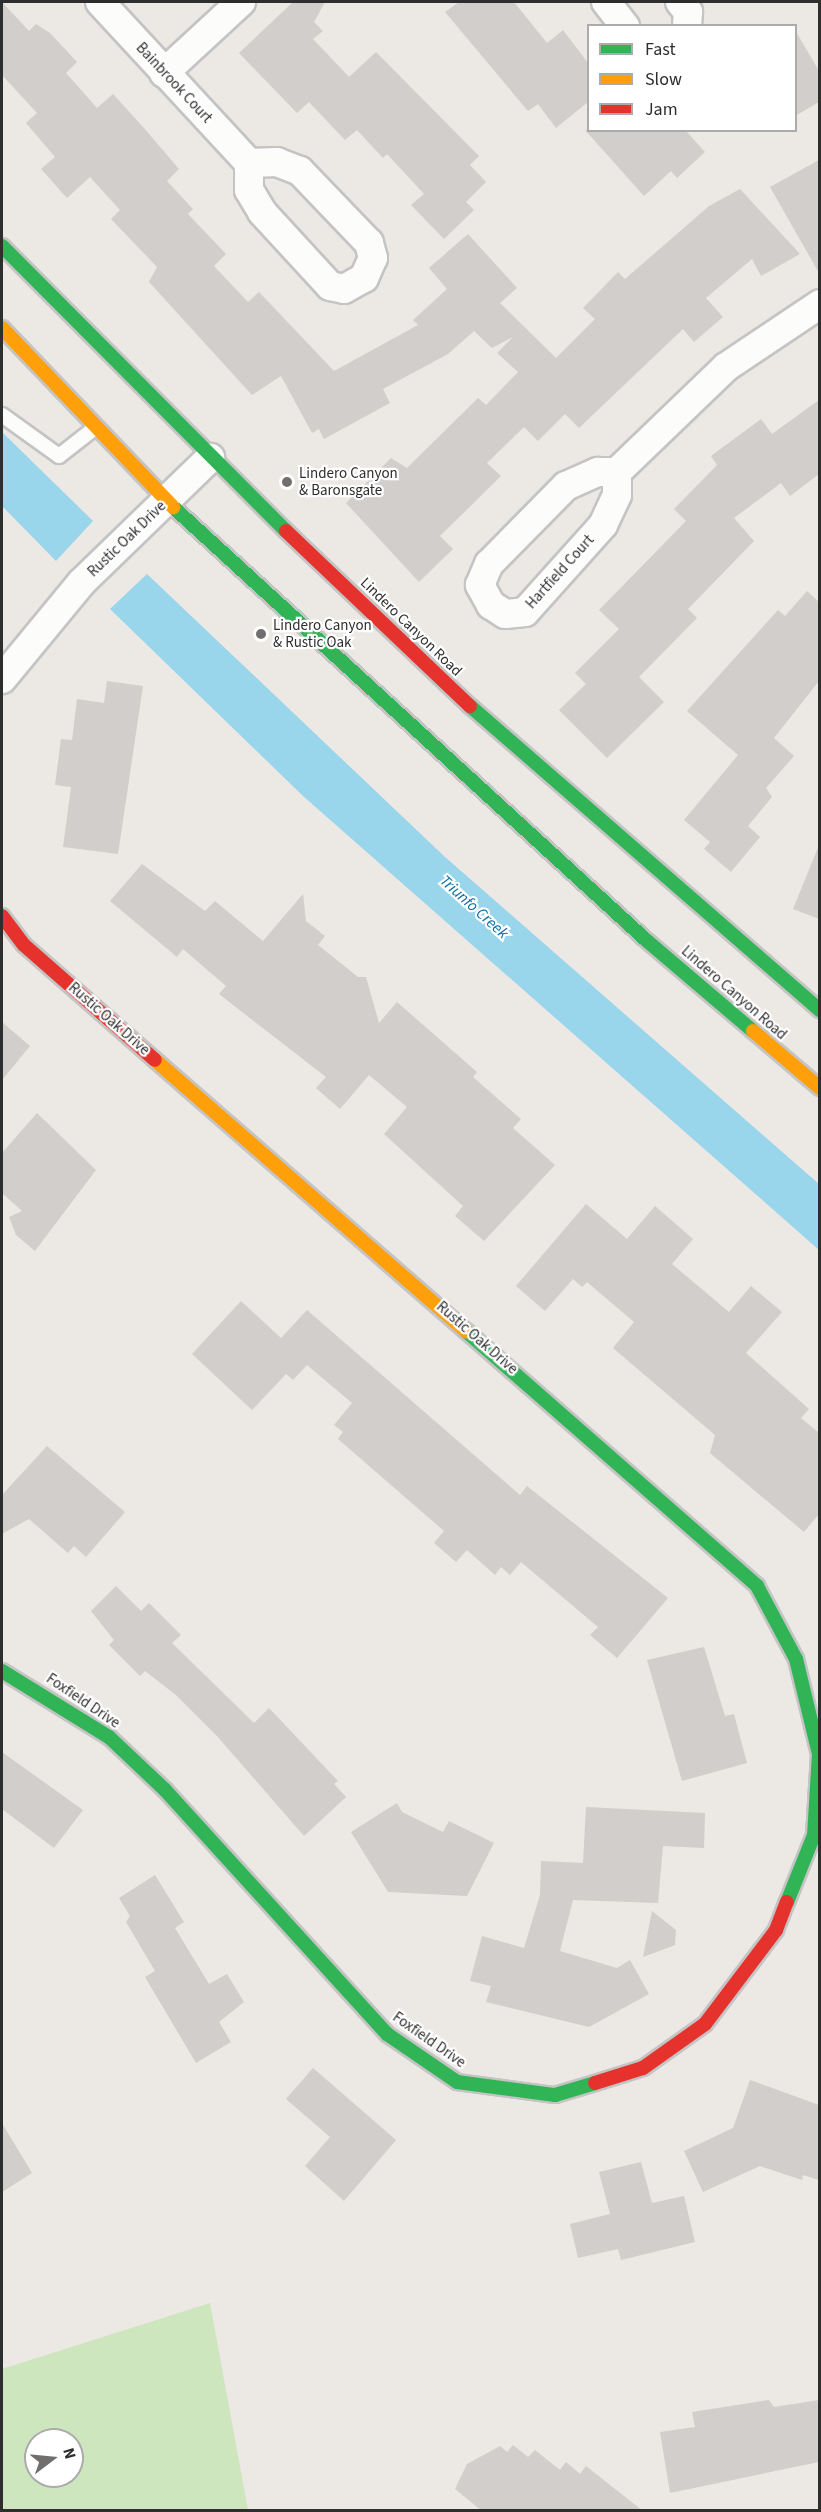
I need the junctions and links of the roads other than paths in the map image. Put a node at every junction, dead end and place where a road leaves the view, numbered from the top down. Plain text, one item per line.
1 (100, 2) edge
2 (241, 2) edge
3 (606, 2) edge
4 (680, 2) edge
5 (623, 24) edge
6 (687, 24) edge
7 (164, 73) junction
8 (249, 163) junction
9 (2, 246) edge
10 (819, 304) edge
11 (2, 328) edge
12 (2, 415) edge
13 (96, 426) junction
14 (210, 458) junction
15 (617, 472) junction
16 (167, 501) junction
17 (2, 679) edge
18 (2, 916) edge
19 (819, 1010) edge
20 (819, 1088) edge
21 (2, 1671) edge
22 (817, 1835) edge

1 - 7 street, Bainbrook Court
2 - 7 street
3 - 5 street
4 - 6 street
7 - 8 street, Bainbrook Court
8 - 8 street
9 - 14 street, Lindero Canyon Road
10 - 15 street
11 - 13 street, Lindero Canyon Road
12 - 13 lane
13 - 16 street, Lindero Canyon Road
14 - 16 street, Rustic Oak Drive
14 - 19 street, Lindero Canyon Road
15 - 15 street, Hartfield Court
16 - 17 street, Rustic Oak Drive
16 - 20 street, Lindero Canyon Road
18 - 22 street, Rustic Oak Drive
21 - 22 street, Foxfield Drive

